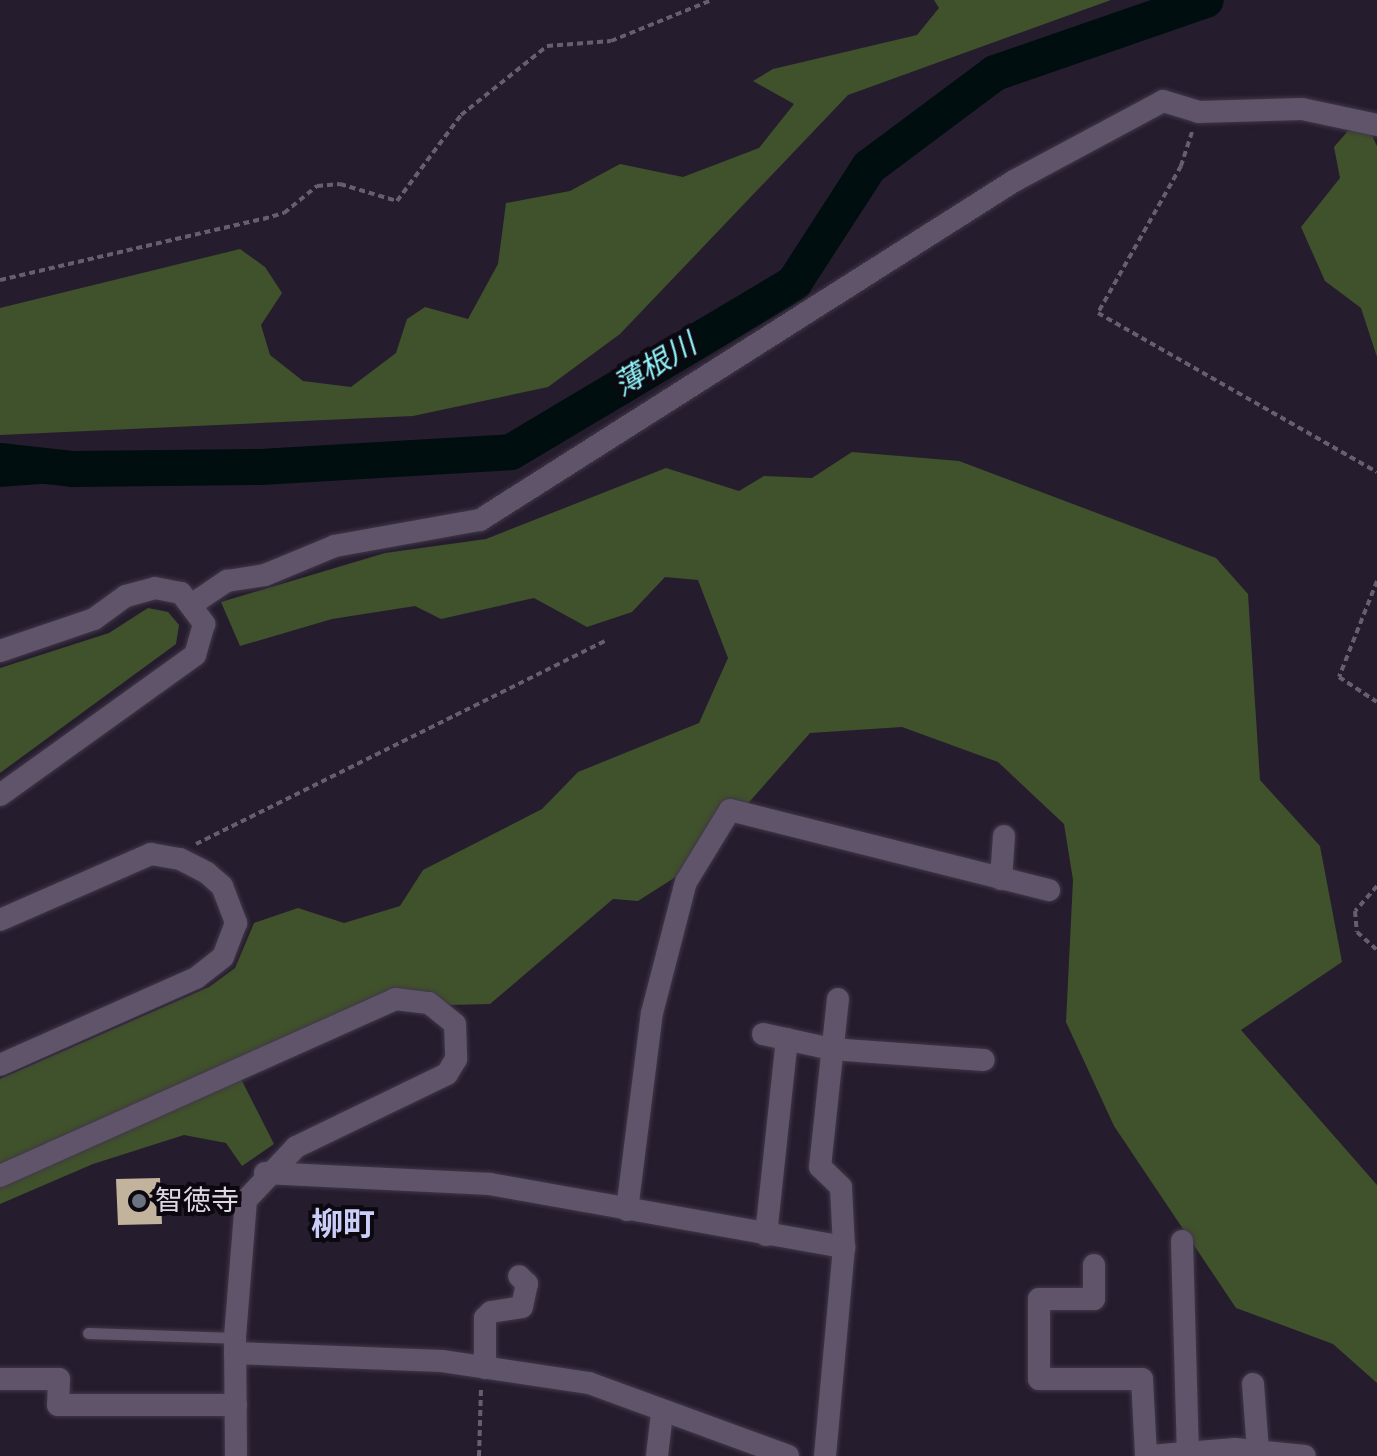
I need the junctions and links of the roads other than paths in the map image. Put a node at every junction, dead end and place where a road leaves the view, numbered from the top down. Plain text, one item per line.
1 (1377, 125) edge
2 (194, 603) junction
3 (0, 651) edge
4 (0, 795) edge
5 (1004, 836) dead end
6 (1001, 879) junction
7 (1049, 890) dead end
8 (0, 920) edge
9 (838, 999) dead end
10 (763, 1034) dead end
11 (787, 1039) junction
12 (831, 1049) junction
13 (984, 1060) dead end
14 (0, 1065) edge
15 (265, 1173) junction
16 (0, 1176) edge
17 (627, 1210) junction
18 (766, 1235) junction
19 (1182, 1241) dead end
20 (844, 1247) junction
21 (1094, 1265) dead end
22 (519, 1276) dead end
23 (88, 1333) dead end
24 (235, 1345) junction
25 (485, 1368) junction
26 (0, 1379) edge
27 (1253, 1384) dead end
28 (236, 1405) junction
29 (662, 1413) junction
30 (1188, 1450) junction
31 (1258, 1450) junction
32 (236, 1456) edge
33 (657, 1456) edge
34 (788, 1456) edge
35 (825, 1456) edge
36 (1148, 1456) edge
37 (1305, 1456) edge

1 - 2 street
2 - 3 street
2 - 4 street
5 - 6 street
6 - 7 street
6 - 17 street
8 - 14 street
9 - 12 street
10 - 11 street
11 - 12 street
11 - 18 street
12 - 13 street
12 - 20 street
15 - 16 street
15 - 17 street
15 - 24 street
17 - 18 street
18 - 20 street
19 - 30 street
20 - 35 street
21 - 36 street
22 - 25 street
23 - 24 lane
24 - 25 street
24 - 28 street
25 - 29 street
26 - 28 street
27 - 31 street
28 - 32 street
29 - 33 street
29 - 34 street
30 - 31 street
30 - 36 street
31 - 37 street

